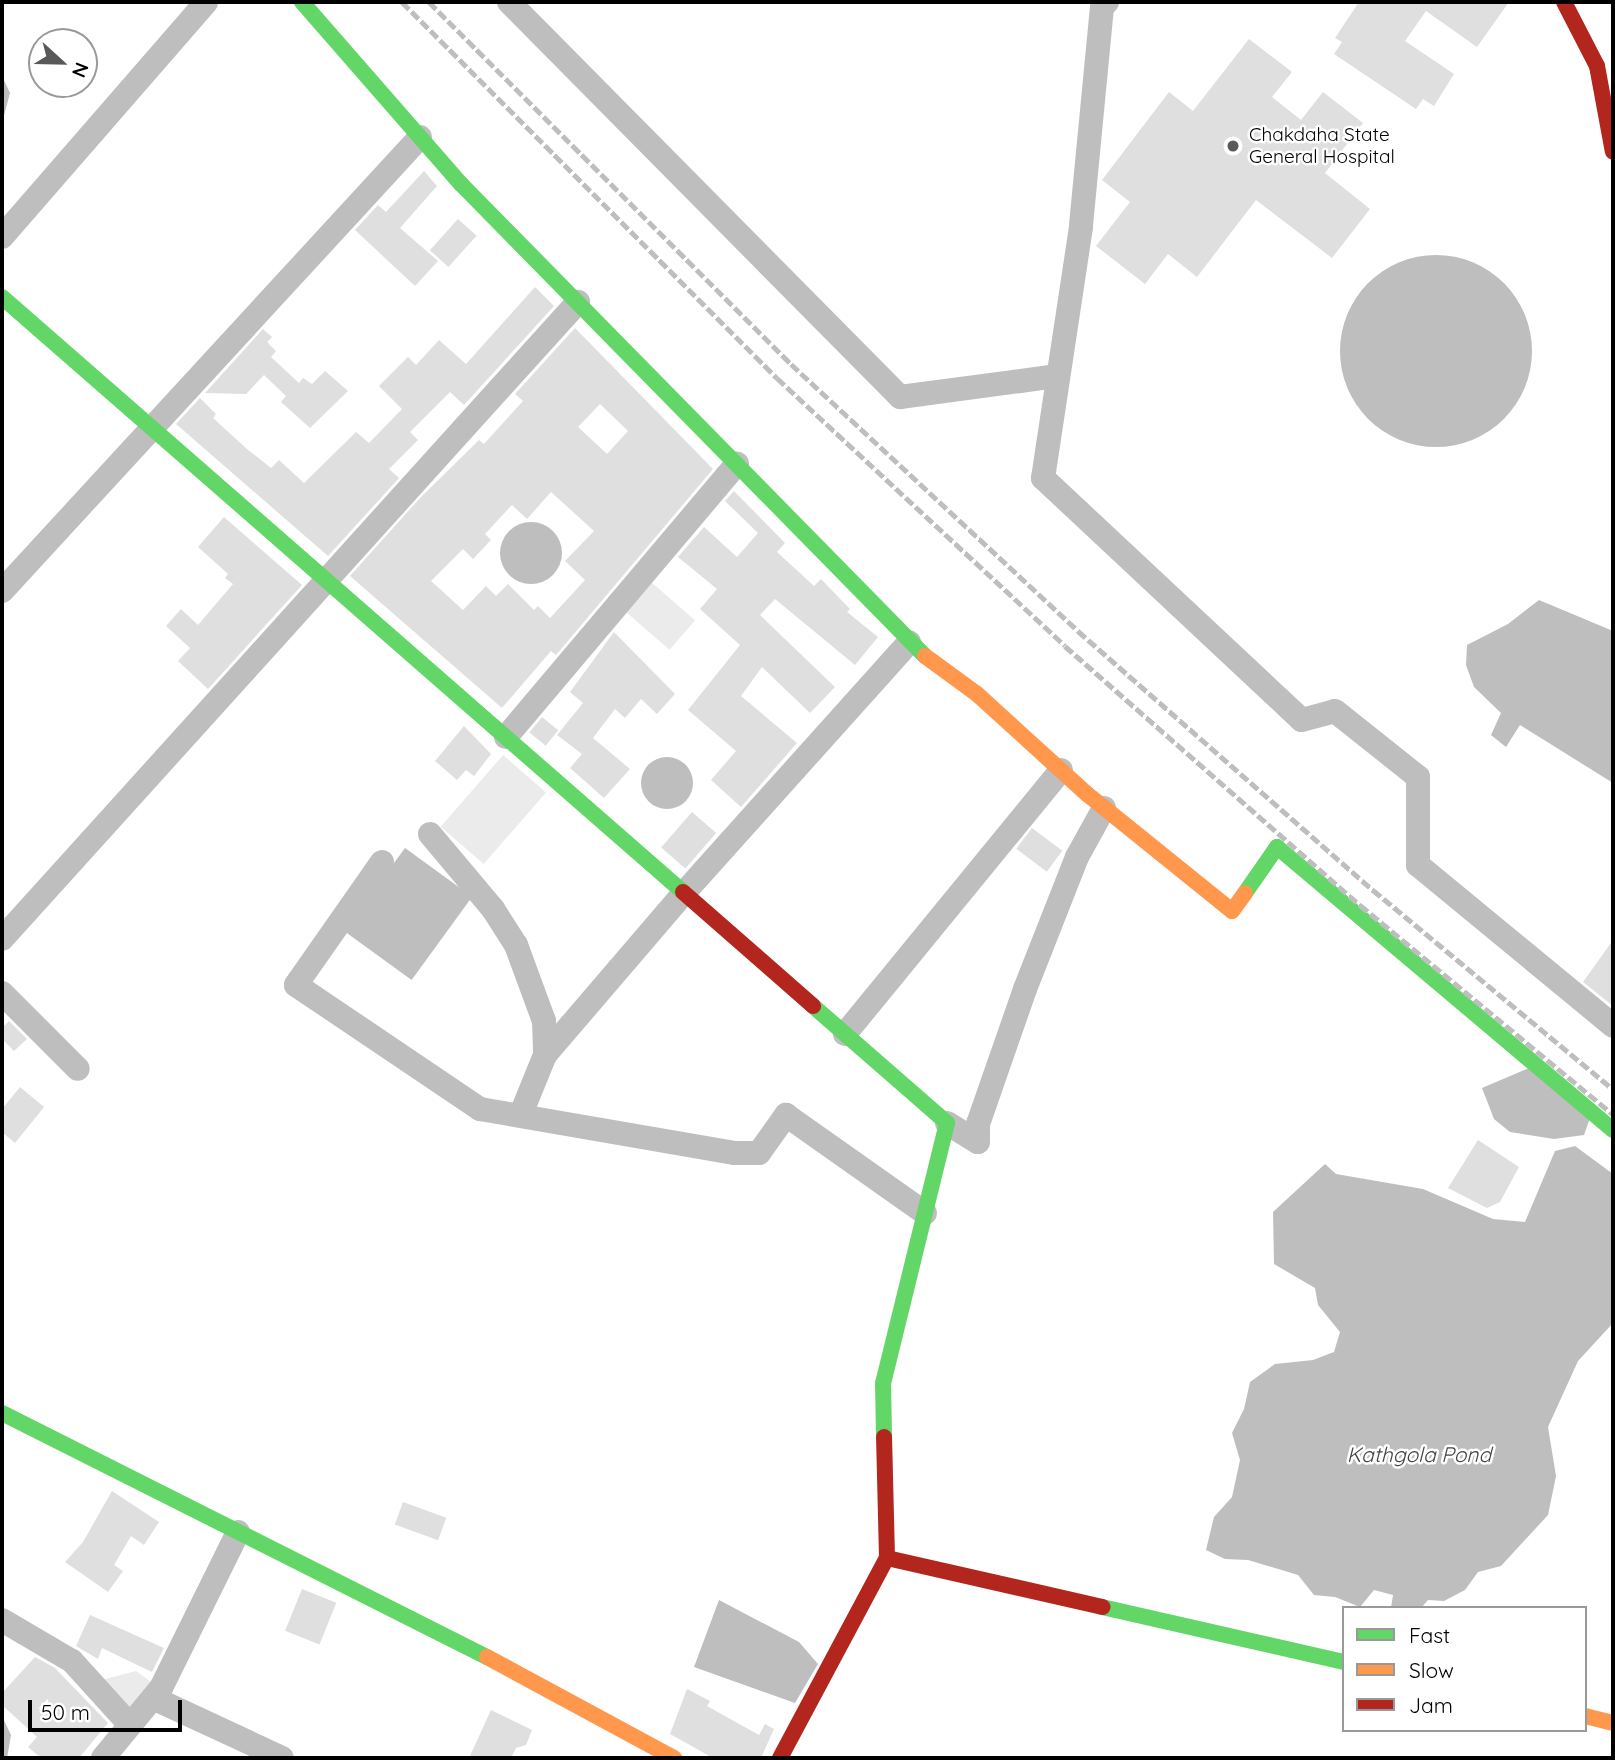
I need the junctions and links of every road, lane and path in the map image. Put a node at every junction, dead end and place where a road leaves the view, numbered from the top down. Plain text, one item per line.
1 (206, 2) edge
2 (302, 2) edge
3 (509, 2) edge
4 (1107, 2) edge
5 (1564, 2) edge
6 (420, 137) junction
7 (1613, 152) edge
8 (2, 237) edge
9 (2, 298) edge
10 (578, 302) junction
11 (1058, 376) junction
12 (148, 427) junction
13 (737, 464) junction
14 (325, 581) junction
15 (2, 591) edge
16 (909, 642) junction
17 (506, 737) junction
18 (1061, 771) junction
19 (1104, 808) junction
20 (430, 834) dead end
21 (382, 862) dead end
22 (684, 893) junction
23 (2, 939) edge
24 (2, 993) edge
25 (1613, 1026) edge
26 (845, 1034) junction
27 (545, 1055) junction
28 (78, 1069) dead end
29 (522, 1114) junction
30 (947, 1123) junction
31 (1613, 1130) edge
32 (925, 1213) junction
33 (2, 1413) edge
34 (237, 1532) junction
35 (887, 1558) junction
36 (2, 1620) edge
37 (1342, 1662) edge
38 (153, 1698) junction
39 (1587, 1716) edge
40 (1613, 1723) edge
41 (130, 1726) junction
42 (103, 1758) edge
43 (282, 1758) edge
44 (674, 1758) edge
45 (780, 1758) edge

1 - 8 street
2 - 6 main road
3 - 11 street
4 - 11 street
5 - 7 main road
6 - 10 main road
6 - 12 street
9 - 12 main road
10 - 13 main road
10 - 14 street
11 - 25 street
12 - 14 main road
12 - 15 street
13 - 16 main road
13 - 17 street
14 - 17 main road
14 - 23 street
16 - 18 main road
16 - 22 street
17 - 22 main road
18 - 19 main road
18 - 26 street
19 - 30 street
19 - 31 main road
20 - 27 street
21 - 29 street
22 - 26 main road
22 - 27 street
24 - 28 street
26 - 30 main road
27 - 29 street
29 - 32 street
30 - 32 main road
32 - 35 main road
33 - 34 main road
34 - 38 street
34 - 44 main road
35 - 37 main road
35 - 45 main road
36 - 41 street
38 - 41 street
38 - 43 street
39 - 40 main road
41 - 42 street

